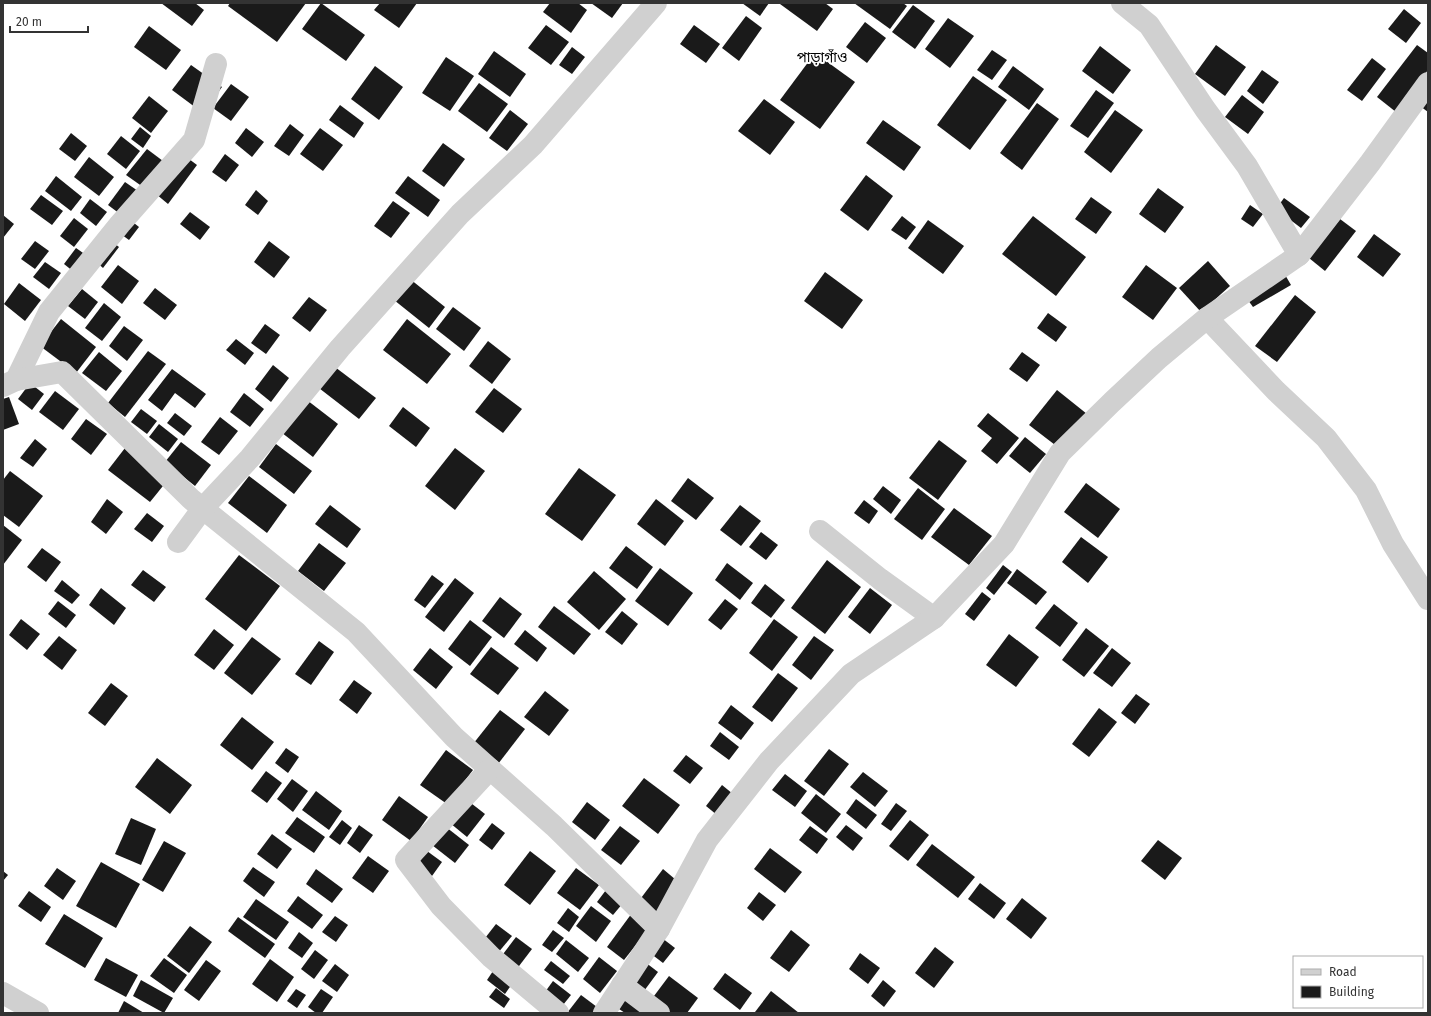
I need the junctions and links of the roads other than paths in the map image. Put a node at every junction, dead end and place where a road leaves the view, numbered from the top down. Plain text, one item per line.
1 (656, 3) edge
2 (1122, 3) edge
3 (216, 64) dead end
4 (1428, 83) edge
5 (1298, 255) junction
6 (1207, 318) junction
7 (9, 383) edge
8 (203, 508) junction
9 (820, 531) dead end
10 (178, 542) dead end
11 (1428, 599) edge
12 (934, 618) junction
13 (490, 769) junction
14 (659, 929) junction
15 (622, 985) junction
16 (3, 993) edge
17 (38, 1013) edge
18 (558, 1013) edge
19 (604, 1013) edge
20 (659, 1013) edge

1 - 8 street
2 - 5 street
3 - 7 street
4 - 5 street
5 - 6 street
6 - 11 street
6 - 12 street
7 - 8 street
8 - 10 street
8 - 13 street
9 - 12 street
12 - 14 street
13 - 14 street
13 - 18 street
14 - 15 street
15 - 19 street
15 - 20 street
16 - 17 street

